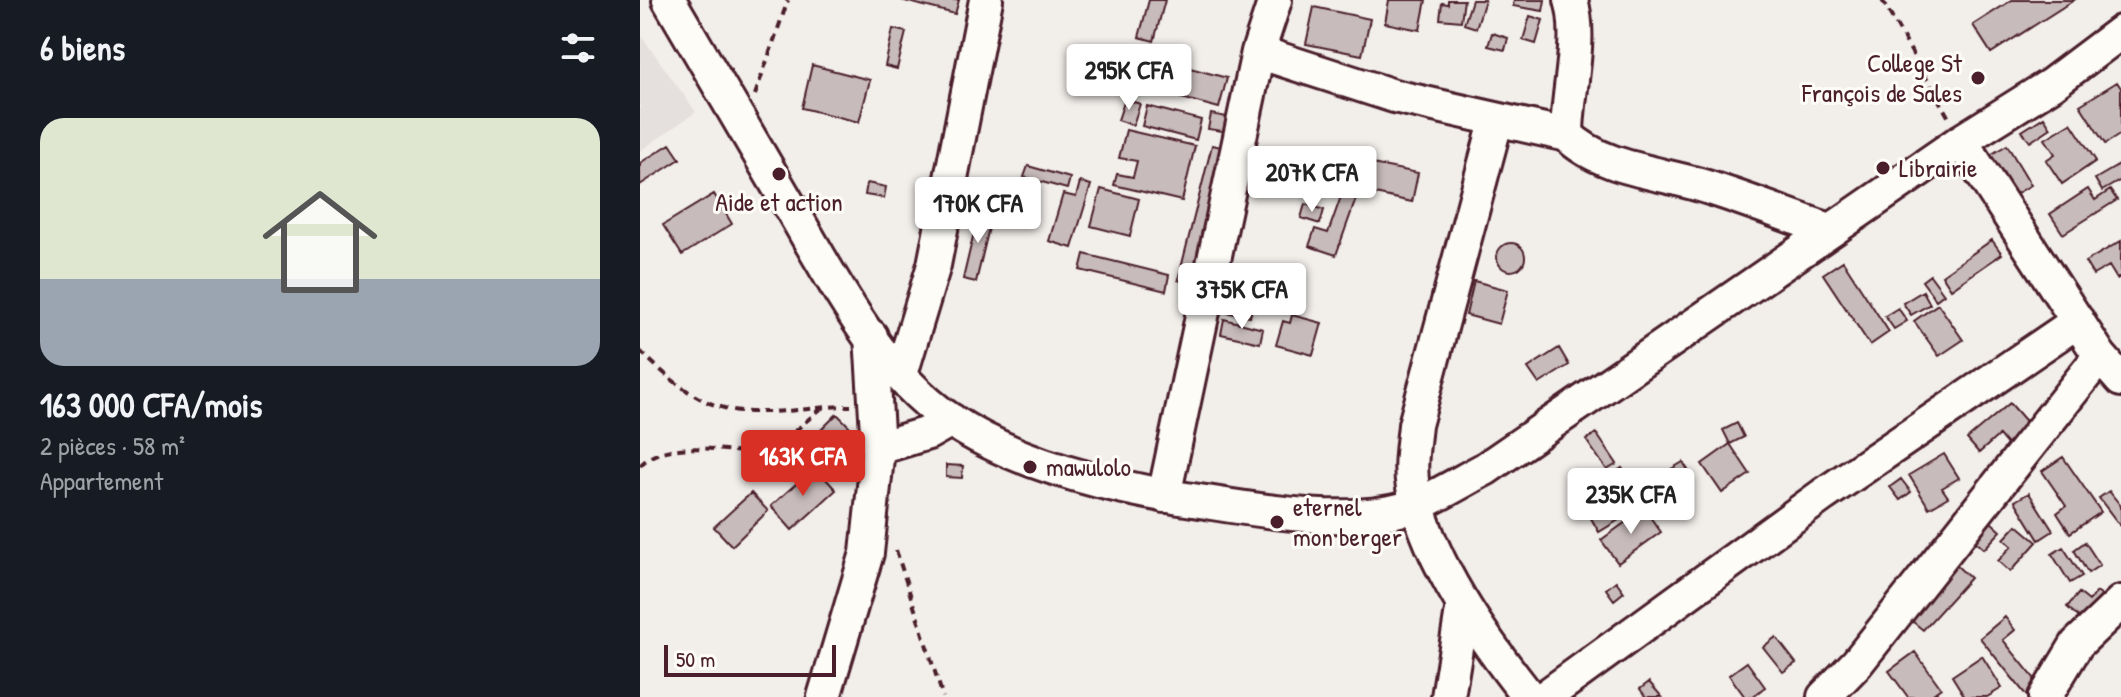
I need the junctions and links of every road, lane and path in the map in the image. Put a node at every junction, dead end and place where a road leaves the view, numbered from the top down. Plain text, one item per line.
1 (669, 0) edge
2 (788, 0) edge
3 (986, 0) edge
4 (1275, 0) edge
5 (1571, 0) edge
6 (1882, 0) edge
7 (2121, 32) edge
8 (1258, 52) junction
9 (1496, 122) junction
10 (744, 127) junction
11 (1567, 135) junction
12 (1961, 141) junction
13 (1830, 230) junction
14 (2078, 321) junction
15 (871, 336) junction
16 (640, 351) edge
17 (2100, 356) junction
18 (901, 374) junction
19 (2121, 380) edge
20 (875, 405) junction
21 (824, 406) junction
22 (951, 420) junction
23 (878, 448) junction
24 (640, 466) edge
25 (1164, 496) junction
26 (1418, 504) junction
27 (891, 539) dead end
28 (2121, 602) edge
29 (1463, 604) junction
30 (824, 697) edge
31 (943, 697) edge
32 (1448, 697) edge
33 (1529, 697) edge
34 (1545, 697) edge
35 (1824, 697) edge
36 (2045, 697) edge

1 - 10 street
2 - 10 path
3 - 18 street
4 - 8 street
5 - 11 street
6 - 12 path
7 - 12 street
8 - 9 street
8 - 25 street
9 - 11 street
9 - 26 street
10 - 15 street
11 - 13 street
12 - 13 street
12 - 14 street
13 - 26 street
14 - 17 street
14 - 34 street
15 - 18 street
15 - 20 street
16 - 21 path
17 - 19 street
17 - 35 street
18 - 22 street
20 - 21 path
20 - 23 street
21 - 24 path
22 - 23 street
22 - 25 street
23 - 30 street
25 - 26 street
26 - 29 street
27 - 31 path
28 - 36 street
29 - 32 street
29 - 33 street

